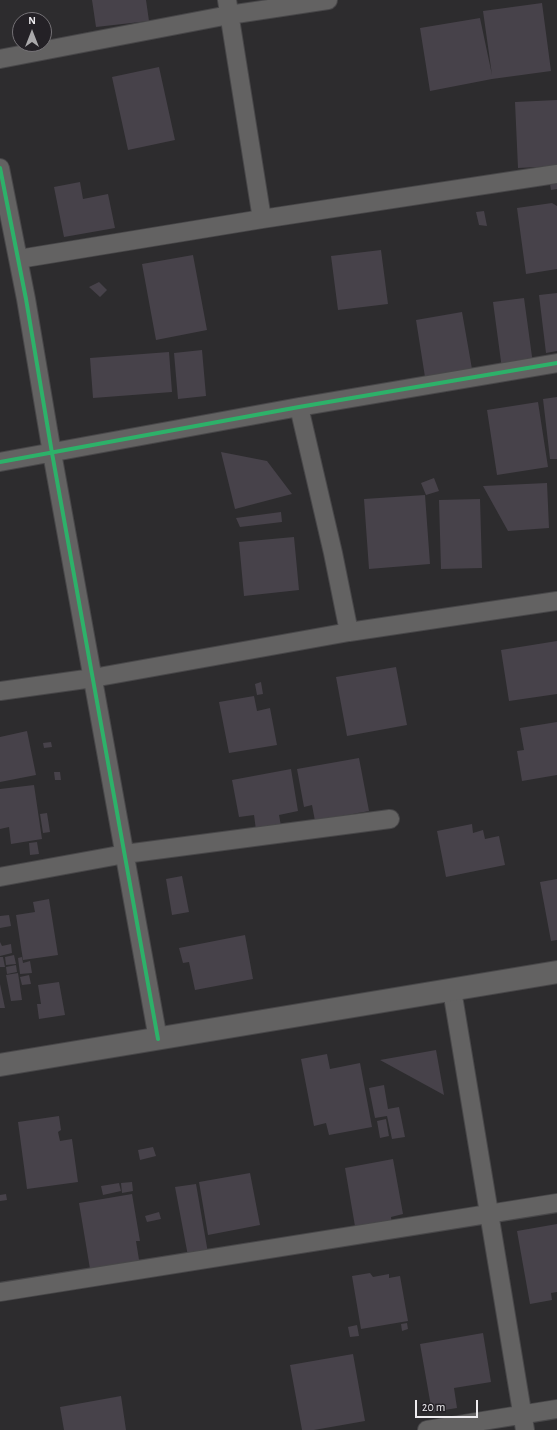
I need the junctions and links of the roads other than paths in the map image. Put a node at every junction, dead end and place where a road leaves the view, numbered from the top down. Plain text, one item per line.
1 (328, 0) edge
2 (228, 8) edge
3 (0, 59) edge
4 (0, 168) edge
5 (557, 174) edge
6 (262, 219) junction
7 (18, 259) junction
8 (557, 363) edge
9 (299, 407) junction
10 (52, 453) junction
11 (0, 462) edge
12 (557, 601) edge
13 (349, 632) junction
14 (93, 678) junction
15 (0, 691) edge
16 (390, 819) dead end
17 (125, 854) junction
18 (0, 877) edge
19 (557, 972) edge
20 (452, 990) junction
21 (158, 1039) junction
22 (0, 1065) edge
23 (557, 1203) edge
24 (489, 1213) junction
25 (0, 1292) edge
26 (557, 1409) edge
27 (523, 1422) edge
28 (427, 1430) edge

1 - 2 street
2 - 3 street
2 - 6 street
4 - 7 street
5 - 6 street
6 - 7 street
7 - 10 street
8 - 9 street
9 - 10 street
9 - 13 street
10 - 11 street
10 - 14 street
12 - 13 street
13 - 14 street
14 - 15 street
14 - 17 street
16 - 17 street
17 - 18 street
17 - 21 street
19 - 20 street
20 - 21 street
20 - 24 street
21 - 22 street
23 - 24 street
24 - 25 street
24 - 27 street
26 - 27 street
27 - 28 street

